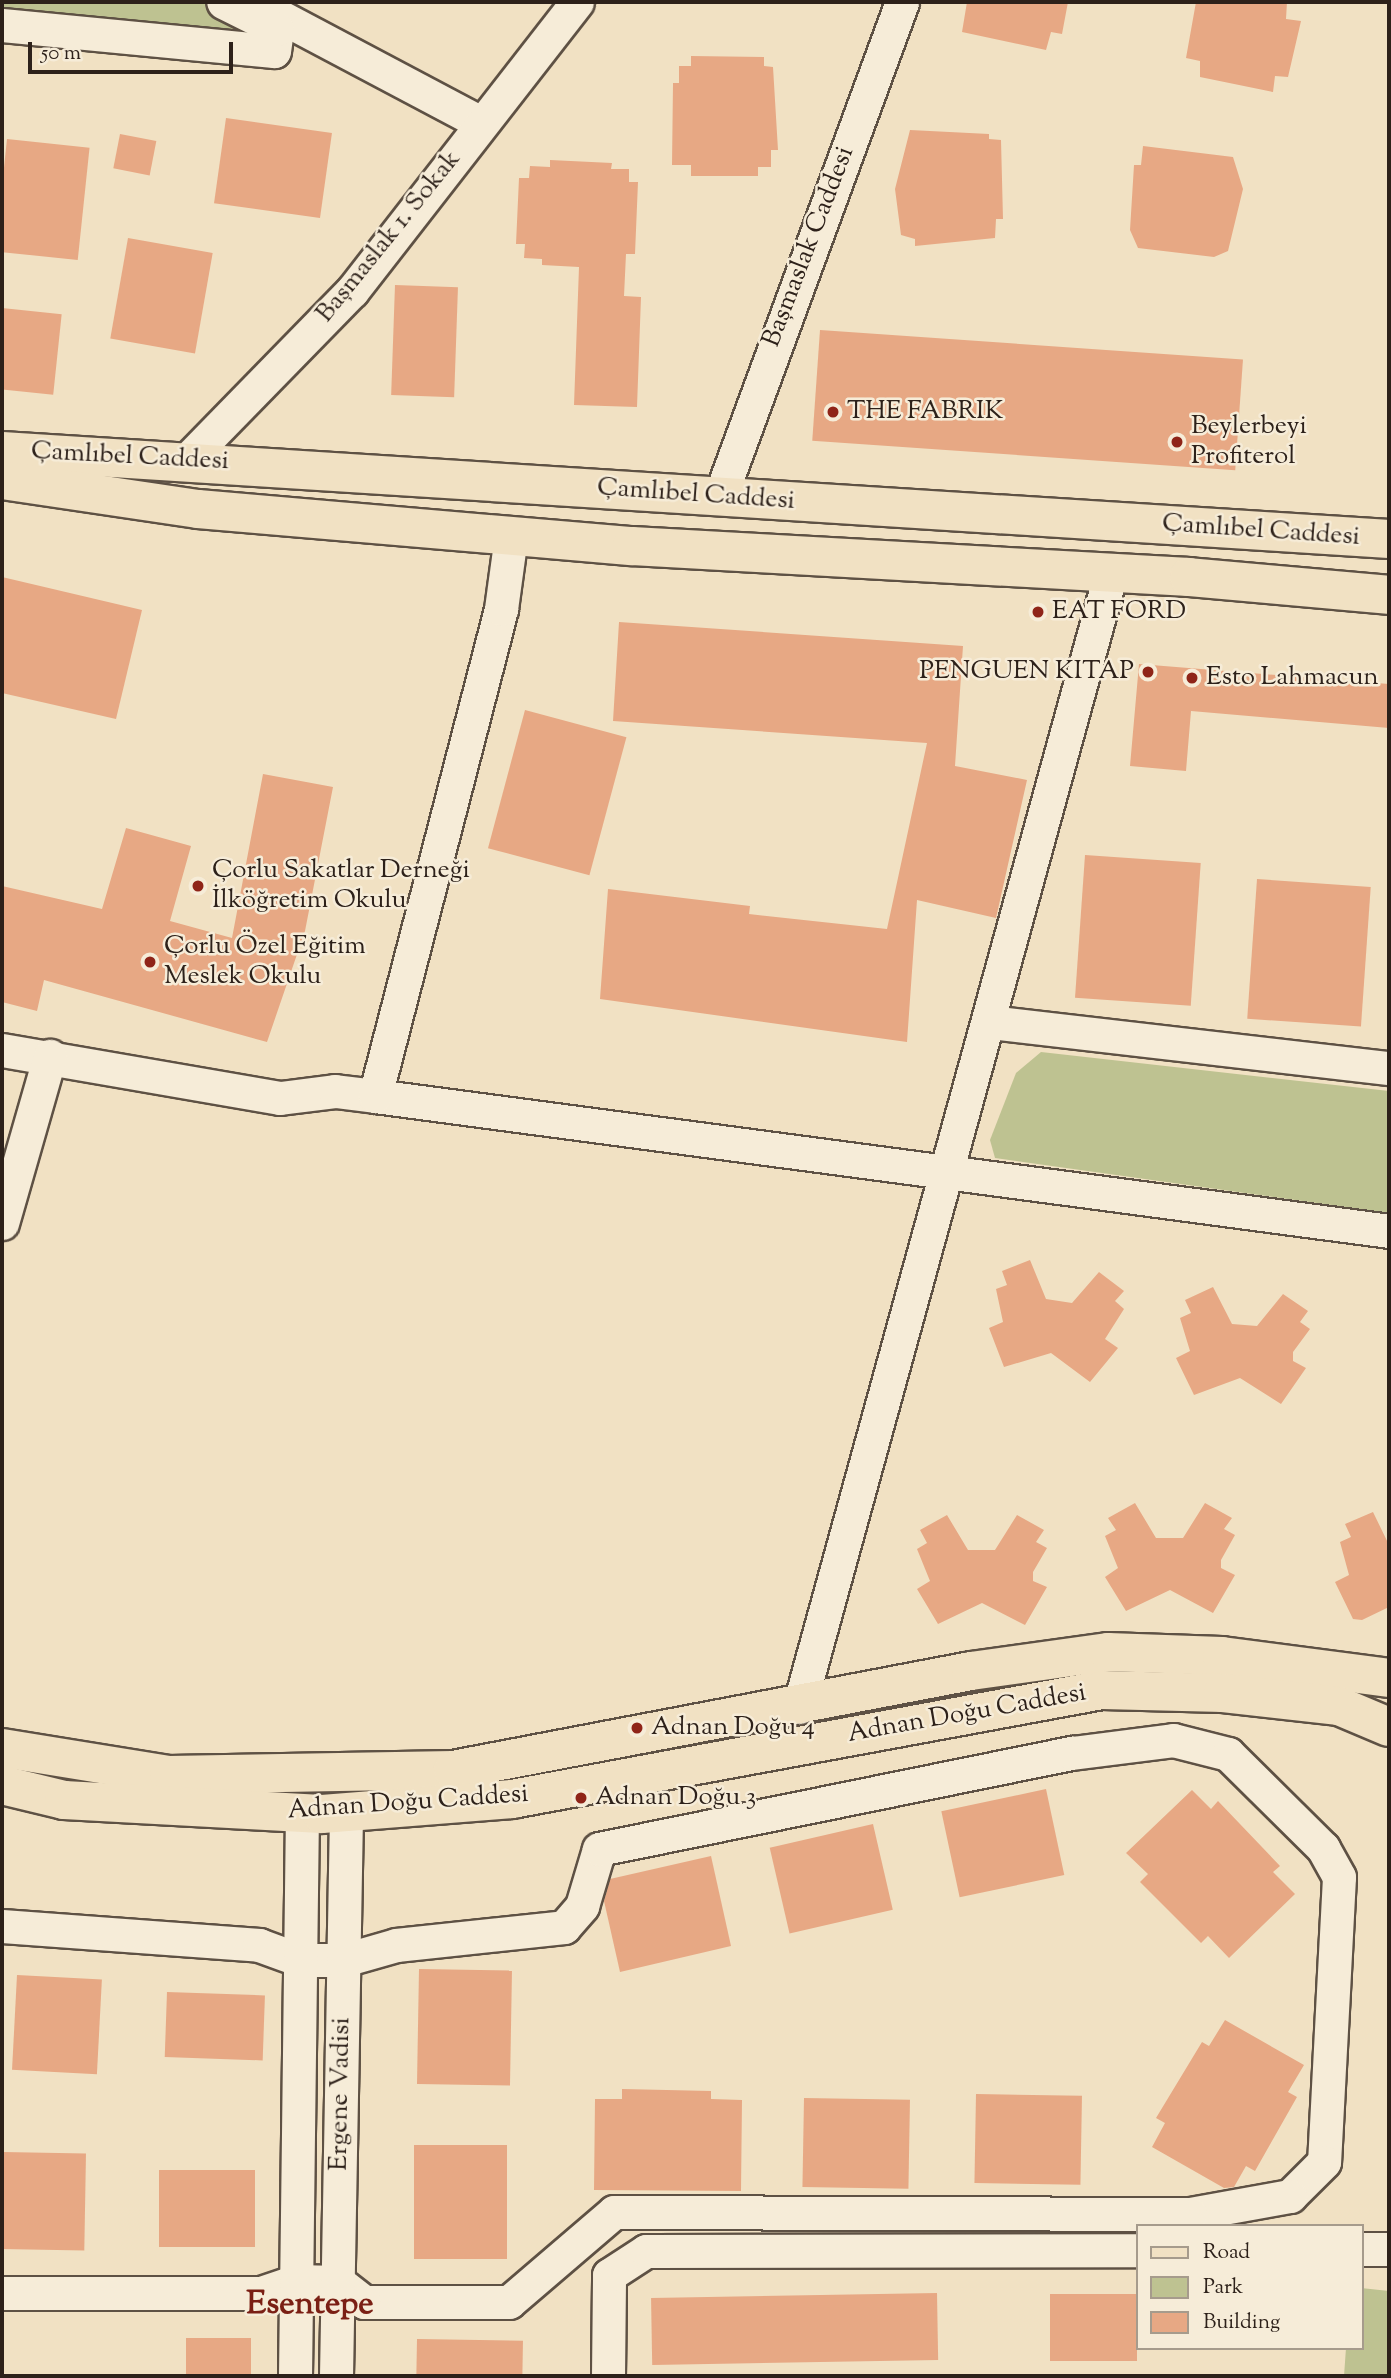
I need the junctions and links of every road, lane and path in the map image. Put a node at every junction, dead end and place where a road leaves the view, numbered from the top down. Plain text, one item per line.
1 (223, 2) edge
2 (254, 2) edge
3 (577, 2) edge
4 (902, 2) edge
5 (2, 25) edge
6 (481, 124) junction
7 (2, 451) edge
8 (187, 460) junction
9 (2, 480) edge
10 (721, 494) junction
11 (511, 536) junction
12 (1389, 539) edge
13 (1111, 572) junction
14 (1389, 595) edge
15 (990, 1022) junction
16 (2, 1050) edge
17 (50, 1056) junction
18 (1389, 1068) edge
19 (375, 1096) junction
20 (948, 1173) junction
21 (2, 1223) edge
22 (1389, 1231) edge
23 (1389, 1678) edge
24 (799, 1707) junction
25 (1389, 1727) edge
26 (2, 1748) edge
27 (2, 1785) edge
28 (346, 1812) junction
29 (302, 1813) junction
30 (2, 1926) edge
31 (344, 1926) junction
32 (300, 1927) junction
33 (259, 1945) junction
34 (396, 1945) junction
35 (300, 1960) junction
36 (344, 1960) junction
37 (1363, 2249) edge
38 (1389, 2249) edge
39 (1136, 2250) edge
40 (296, 2281) junction
41 (2, 2292) edge
42 (262, 2292) junction
43 (346, 2300) junction
44 (296, 2316) junction
45 (295, 2376) edge
46 (336, 2376) edge
47 (608, 2376) edge

1 - 5 street
2 - 6 street
3 - 6 street, Başmaslak 1. Sokak
4 - 10 street, Başmaslak Caddesi
6 - 8 street, Başmaslak 1. Sokak
7 - 8 main road, Çamlıbel Caddesi
8 - 10 main road, Çamlıbel Caddesi
9 - 11 main road
10 - 12 main road, Çamlıbel Caddesi
11 - 13 main road
11 - 19 street
13 - 14 main road
13 - 15 street
15 - 18 street
15 - 20 street
16 - 17 street
17 - 19 street
17 - 21 street
19 - 20 street
20 - 22 street
20 - 24 street
23 - 24 main road, Adnan Doğu Caddesi
24 - 26 main road, Adnan Doğu Caddesi
25 - 28 main road, Adnan Doğu Caddesi
27 - 29 main road, Adnan Doğu Caddesi
28 - 29 main road, Adnan Doğu Caddesi
28 - 31 street, Ergene Vadisi
29 - 32 street, Ergene Vadisi
30 - 33 street
31 - 32 street
31 - 34 street
31 - 36 street, Ergene Vadisi
32 - 33 street
32 - 35 street, Ergene Vadisi
33 - 35 street
34 - 36 street
34 - 43 street
35 - 36 street
35 - 40 street, Ergene Vadisi
36 - 43 street, Ergene Vadisi
37 - 38 street
39 - 47 street
40 - 42 street
40 - 43 street
40 - 44 street, Ergene Vadisi
41 - 42 street
42 - 44 street
43 - 44 street
43 - 46 street, Ergene Vadisi
44 - 45 street, Ergene Vadisi

